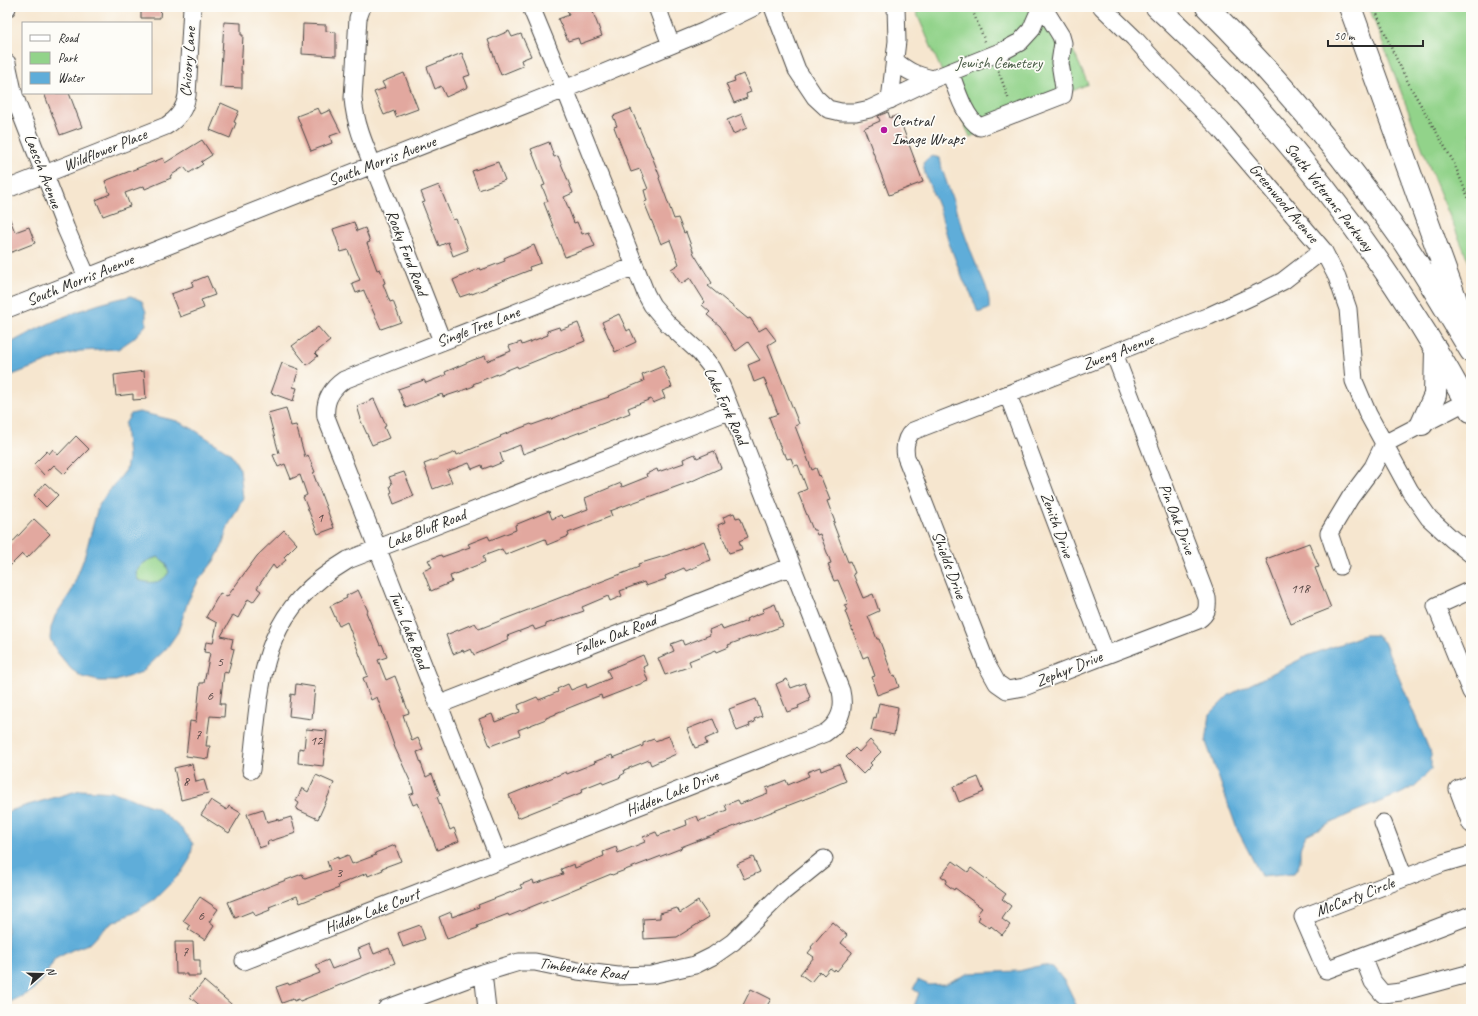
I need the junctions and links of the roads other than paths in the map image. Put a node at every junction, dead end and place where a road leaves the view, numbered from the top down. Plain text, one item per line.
1 (192, 7) edge
2 (362, 7) edge
3 (531, 7) edge
4 (657, 7) edge
5 (754, 7) edge
6 (773, 7) edge
7 (896, 7) edge
8 (1102, 7) edge
9 (1157, 7) edge
10 (1207, 7) edge
11 (1350, 7) edge
12 (1040, 9) edge
13 (671, 45) junction
14 (894, 60) junction
15 (7, 63) edge
16 (950, 72) junction
17 (933, 79) junction
18 (565, 89) junction
19 (890, 100) junction
20 (179, 116) joint
21 (373, 164) junction
22 (45, 174) junction
23 (7, 189) edge
24 (1323, 250) junction
25 (635, 266) junction
26 (87, 277) junction
27 (7, 309) edge
28 (442, 341) junction
29 (1471, 342) edge
30 (1436, 349) junction
31 (1471, 351) edge
32 (1114, 353) junction
33 (1008, 395) junction
34 (328, 398) joint
35 (1469, 404) edge
36 (731, 410) junction
37 (1422, 424) junction
38 (906, 439) joint
39 (1384, 444) junction
40 (377, 549) junction
41 (1471, 554) edge
42 (792, 566) junction
43 (1340, 566) dead end
44 (1471, 590) edge
45 (1135, 644) joint
46 (1106, 655) junction
47 (1002, 688) joint
48 (1471, 692) edge
49 (438, 705) junction
50 (839, 718) joint
51 (250, 770) dead end
52 (1471, 784) edge
53 (1383, 823) dead end
54 (1471, 824) edge
55 (1471, 855) edge
56 (824, 859) dead end
57 (500, 861) junction
58 (1404, 878) junction
59 (1471, 916) edge
60 (1364, 957) junction
61 (244, 961) dead end
62 (483, 973) junction
63 (1471, 974) edge
64 (386, 1009) edge
65 (487, 1009) edge

1 - 20 street, Chicory Lane
2 - 21 street, Rocky Ford Road
3 - 18 street, Lake Fork Road
4 - 13 street
5 - 13 street, South Morris Avenue
6 - 19 street
7 - 14 street
8 - 24 street, Greenwood Avenue
9 - 30 highway, South Veterans Parkway
10 - 31 highway, South Veterans Parkway
11 - 29 highway
12 - 16 street
12 - 16 street
13 - 18 street, South Morris Avenue
14 - 17 street
14 - 19 street
15 - 22 street, Laesch Avenue
16 - 17 street
17 - 19 street
18 - 21 street, South Morris Avenue
18 - 25 street, Lake Fork Road
20 - 22 street, Wildflower Place
21 - 26 street, South Morris Avenue
21 - 28 street, Rocky Ford Road
22 - 23 street, Wildflower Place
22 - 26 street, Laesch Avenue
24 - 32 street, Zweng Avenue
24 - 39 street, Greenwood Avenue
25 - 28 street, Single Tree Lane
25 - 36 street, Lake Fork Road
26 - 27 street, South Morris Avenue
28 - 34 street, Single Tree Lane
30 - 35 highway, South Veterans Parkway
30 - 37 highway
32 - 33 street, Zweng Avenue
32 - 45 street, Pin Oak Drive
33 - 38 street, Zweng Avenue
33 - 46 street, Zenith Drive
34 - 40 street, Twin Lake Road
35 - 37 street
36 - 40 street, Lake Bluff Road
36 - 42 street, Lake Fork Road
37 - 39 street
38 - 47 street, Shields Drive
39 - 41 street, Greenwood Avenue
39 - 43 street
40 - 49 street, Twin Lake Road
40 - 51 street, Lake Bluff Road
42 - 49 street, Fallen Oak Road
42 - 50 street, Lake Fork Road
44 - 48 street
45 - 46 street, Zephyr Drive
46 - 47 street, Zephyr Drive
49 - 57 street, Twin Lake Road
50 - 57 street, Hidden Lake Drive
52 - 54 street
53 - 58 street
55 - 58 street, McCarty Circle
56 - 62 street, Timberlake Road
57 - 61 street, Hidden Lake Court
58 - 60 street, McCarty Circle
59 - 60 street, McCarty Circle
60 - 63 street
62 - 64 street, Timberlake Road
62 - 65 street

